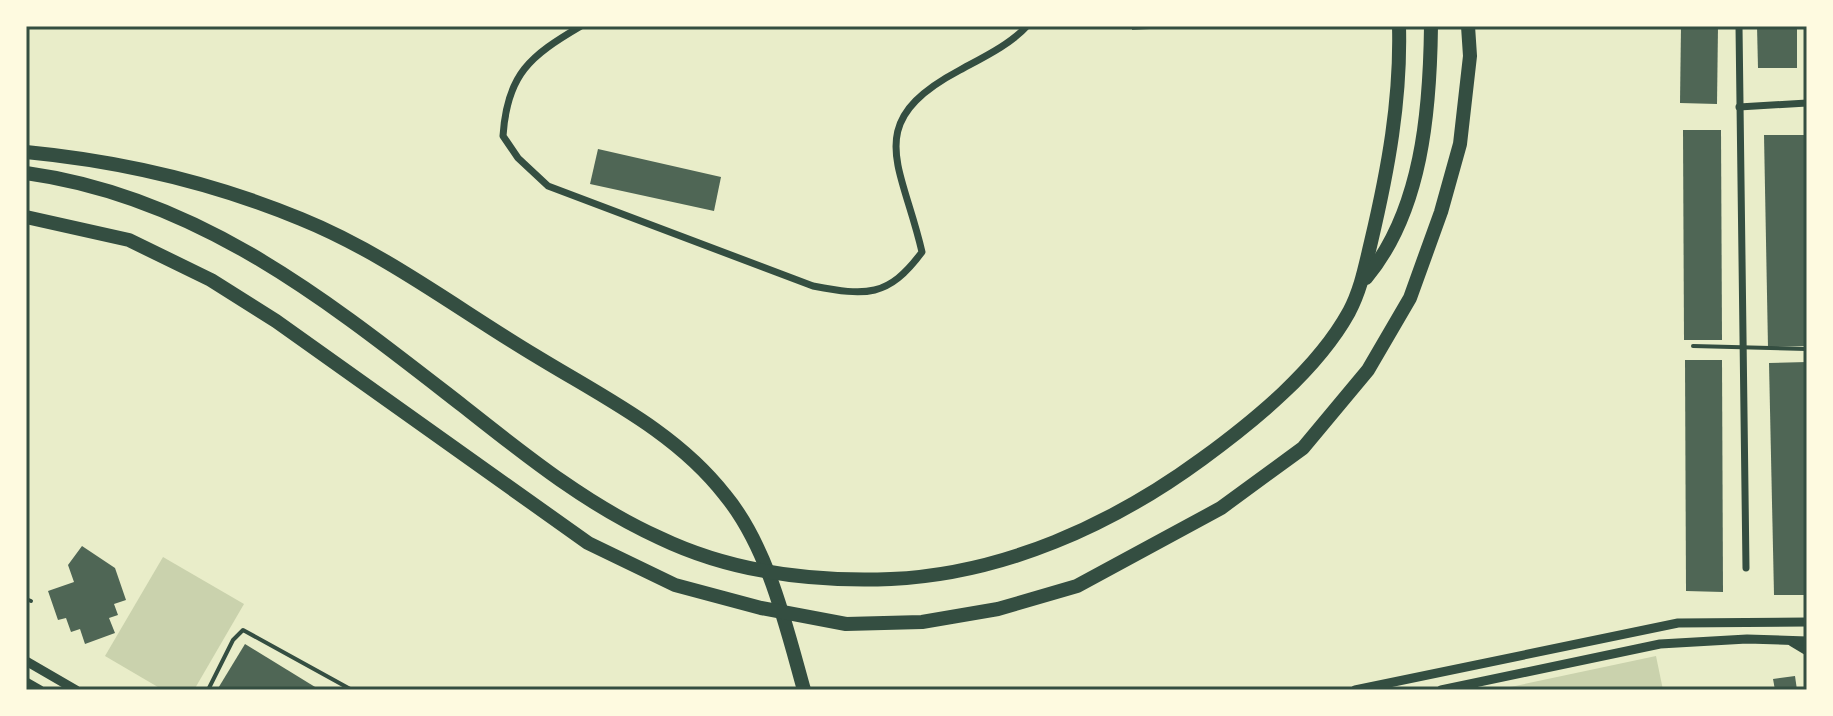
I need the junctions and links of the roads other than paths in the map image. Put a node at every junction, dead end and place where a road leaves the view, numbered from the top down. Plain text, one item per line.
1 (581, 26) edge
2 (1027, 26) edge
3 (1399, 26) edge
4 (1431, 26) edge
5 (1468, 26) edge
6 (1739, 26) edge
7 (1807, 103) edge
8 (1739, 107) junction
9 (26, 152) edge
10 (26, 173) edge
11 (26, 217) edge
12 (1363, 282) junction
13 (1693, 346) dead end
14 (1742, 348) junction
15 (1807, 349) edge
16 (1746, 568) dead end
17 (1747, 622) junction
18 (1807, 622) edge
19 (1747, 639) junction
20 (1789, 640) junction
21 (1807, 641) edge
22 (1807, 651) edge
23 (26, 661) edge
24 (1445, 670) junction
25 (26, 682) edge
26 (1445, 689) edge
27 (40, 690) edge
28 (76, 690) edge
29 (208, 690) edge
30 (352, 690) edge
31 (804, 690) edge
32 (1355, 690) edge

1 - 2 street
3 - 12 highway
4 - 12 highway
5 - 11 highway
6 - 8 street
7 - 8 street
8 - 14 street
9 - 31 highway
10 - 12 highway
13 - 14 lane
14 - 15 lane
14 - 16 street
17 - 18 street
17 - 19 street
17 - 24 street
19 - 20 street
19 - 26 street
20 - 21 street
20 - 22 street
23 - 28 street
24 - 26 street
24 - 32 street
25 - 27 street
29 - 30 lane

